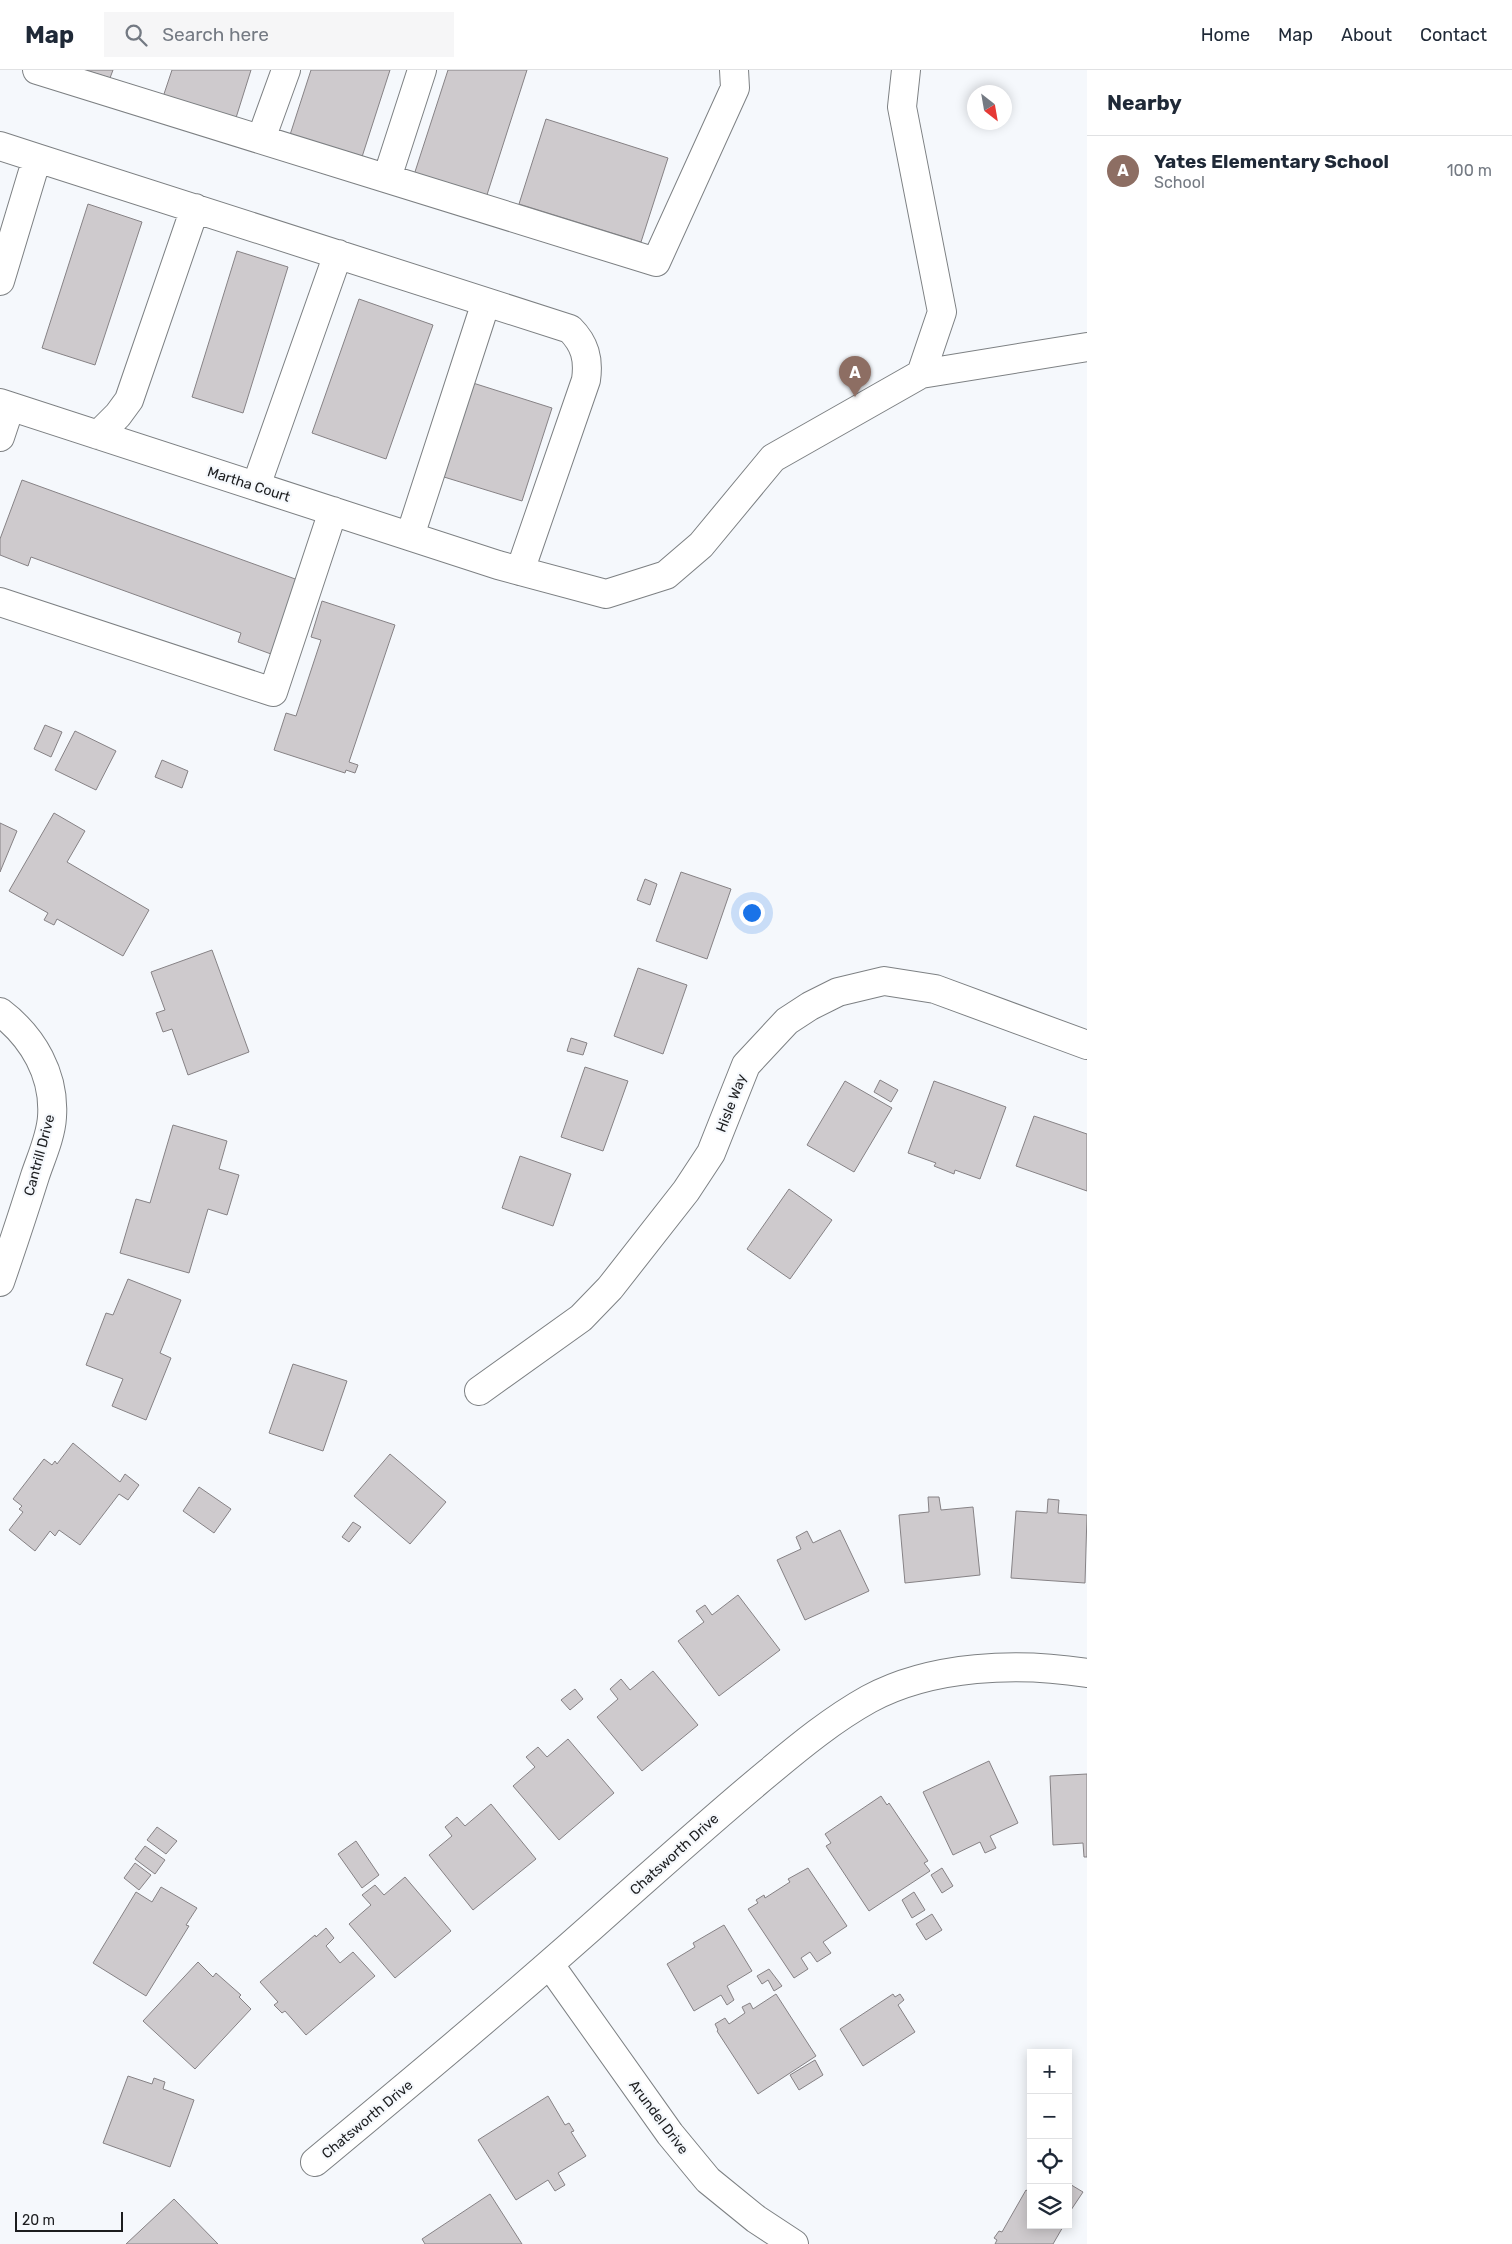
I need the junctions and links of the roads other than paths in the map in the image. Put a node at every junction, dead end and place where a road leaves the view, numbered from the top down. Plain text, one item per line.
1 (37, 70) edge
2 (286, 70) edge
3 (422, 70) edge
4 (734, 70) edge
5 (906, 70) edge
6 (261, 139) junction
7 (0, 146) edge
8 (38, 158) junction
9 (387, 178) junction
10 (195, 208) junction
11 (338, 254) junction
12 (0, 281) edge
13 (486, 302) junction
14 (1087, 347) edge
15 (921, 374) junction
16 (5, 405) edge
17 (98, 435) junction
18 (0, 437) edge
19 (256, 486) junction
20 (333, 511) junction
21 (410, 536) junction
22 (509, 568) junction
23 (0, 602) edge
24 (0, 1012) edge
25 (1087, 1045) edge
26 (0, 1282) edge
27 (479, 1391) dead end
28 (1087, 1673) edge
29 (550, 1964) junction
30 (315, 2162) dead end
31 (794, 2244) edge

1 - 6 street
2 - 6 street
3 - 9 street
4 - 9 street
5 - 15 street
6 - 9 street
7 - 8 street
8 - 10 street
8 - 12 street
10 - 11 street
10 - 17 street
11 - 13 street
11 - 19 street
13 - 21 street
13 - 22 street
14 - 15 street
15 - 22 street, Martha Court
16 - 17 street, Martha Court
16 - 18 street
17 - 19 street, Martha Court
19 - 20 street, Martha Court
20 - 21 street, Martha Court
20 - 23 street
21 - 22 street, Martha Court
24 - 26 street, Cantrill Drive
25 - 27 street, Hisle Way
28 - 29 street, Chatsworth Drive
29 - 30 street, Chatsworth Drive
29 - 31 street, Arundel Drive

